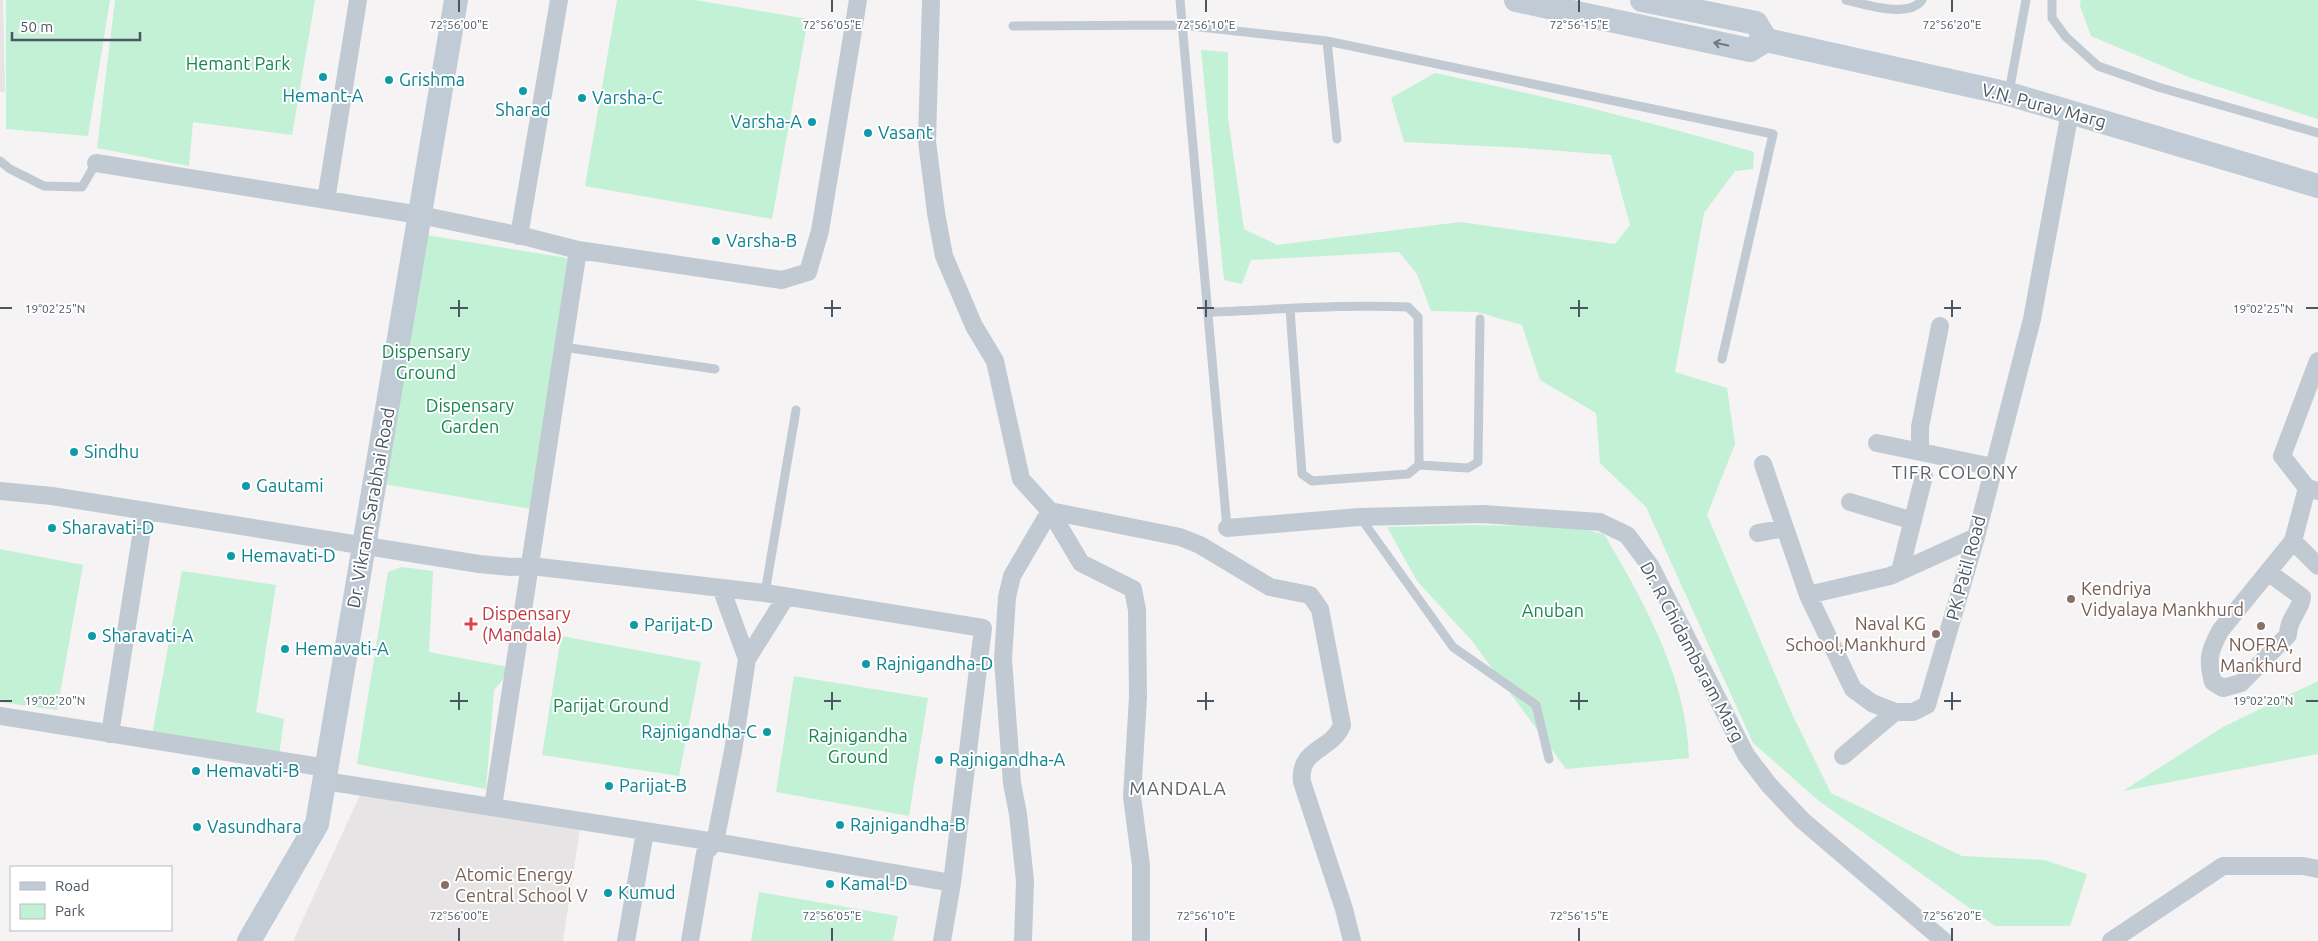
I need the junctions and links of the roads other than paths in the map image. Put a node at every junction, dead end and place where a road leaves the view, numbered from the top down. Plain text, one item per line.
1 (358, 0) edge
2 (456, 0) edge
3 (559, 0) edge
4 (858, 0) edge
5 (931, 0) edge
6 (1180, 0) edge
7 (1516, 0) edge
8 (1642, 0) edge
9 (1846, 0) edge
10 (1922, 0) edge
11 (2026, 0) edge
12 (2052, 0) edge
13 (1182, 25) junction
14 (1013, 26) dead end
15 (1766, 40) junction
16 (1327, 41) junction
17 (2009, 94) junction
18 (2070, 112) junction
19 (2318, 133) edge
20 (1337, 138) dead end
21 (0, 161) edge
22 (96, 163) joint
23 (2318, 186) edge
24 (326, 200) junction
25 (420, 215) junction
26 (519, 236) junction
27 (578, 250) junction
28 (1290, 309) junction
29 (1208, 312) junction
30 (1480, 319) dead end
31 (1940, 326) dead end
32 (564, 347) junction
33 (1722, 359) dead end
34 (2318, 361) edge
35 (715, 370) dead end
36 (796, 410) dead end
37 (1877, 443) dead end
38 (1920, 450) junction
39 (1763, 464) dead end
40 (1419, 465) junction
41 (1993, 467) junction
42 (1924, 476) dead end
43 (2312, 490) edge
44 (0, 491) edge
45 (1850, 502) dead end
46 (146, 511) junction
47 (1050, 511) junction
48 (1359, 517) junction
49 (1913, 521) junction
50 (1227, 528) joint
51 (1785, 528) junction
52 (1758, 533) dead end
53 (1976, 536) junction
54 (2293, 541) junction
55 (365, 546) junction
56 (531, 566) junction
57 (2318, 566) edge
58 (1900, 571) junction
59 (2268, 572) junction
60 (721, 588) junction
61 (765, 593) junction
62 (1808, 595) junction
63 (786, 597) junction
64 (746, 659) junction
65 (1895, 712) junction
66 (0, 716) edge
67 (110, 734) junction
68 (1843, 756) dead end
69 (1549, 759) dead end
70 (326, 775) junction
71 (493, 807) junction
72 (645, 832) junction
73 (715, 842) junction
74 (2318, 868) edge
75 (952, 883) junction
76 (249, 941) edge
77 (626, 941) edge
78 (690, 941) edge
79 (942, 941) edge
80 (1023, 941) edge
81 (1141, 941) edge
82 (1352, 941) edge
83 (1944, 941) edge
84 (2111, 941) edge

1 - 24 street
2 - 25 street, Dr. Vikram Sarabhai Road
3 - 26 street
4 - 27 street
5 - 47 street
6 - 13 lane
15 -> 7 street
8 - 15 street
9 - 10 lane
11 - 17 lane
12 - 19 lane
13 - 14 lane
13 - 16 lane
13 - 29 lane
15 - 17 street, V.N. Purav Marg
16 - 20 lane
16 - 33 lane
17 - 18 street, V.N. Purav Marg
18 - 23 street, V.N. Purav Marg
18 - 41 street, PK Patil Road
21 - 22 lane
22 - 24 street
24 - 25 street
25 - 26 street
25 - 55 street, Dr. Vikram Sarabhai Road
26 - 27 street
27 - 32 street
28 - 29 lane
28 - 40 lane
28 - 40 lane
29 - 50 lane
30 - 40 lane
31 - 38 street
32 - 35 lane
32 - 56 street
34 - 43 street
36 - 61 lane
37 - 38 street
38 - 41 street
39 - 51 street, PK Patil Road
41 - 53 street, PK Patil Road
42 - 49 street
43 - 54 street
44 - 46 street
45 - 49 street
46 - 55 street
46 - 67 street
47 - 80 street
47 - 81 street
47 - 82 street
48 - 50 street, Dr. R Chidambaram Marg
48 - 69 lane
48 - 83 street, Dr. R Chidambaram Marg
49 - 58 street
51 - 52 street
51 - 62 street, PK Patil Road
53 - 58 street
53 - 65 street, PK Patil Road
54 - 57 street
54 - 59 street
55 - 56 street
55 - 70 street, Dr. Vikram Sarabhai Road
56 - 60 street
56 - 71 street
58 - 62 street
59 - 59 street
60 - 61 street
60 - 64 street
61 - 63 street
62 - 65 street, PK Patil Road
63 - 64 street
63 - 75 street
64 - 73 street
65 - 68 street
66 - 67 street
67 - 70 street
70 - 71 street
70 - 76 street, Dr. Vikram Sarabhai Road
71 - 72 street
72 - 73 street
72 - 77 street
73 - 75 street
73 - 78 street
74 - 84 street
75 - 79 street

